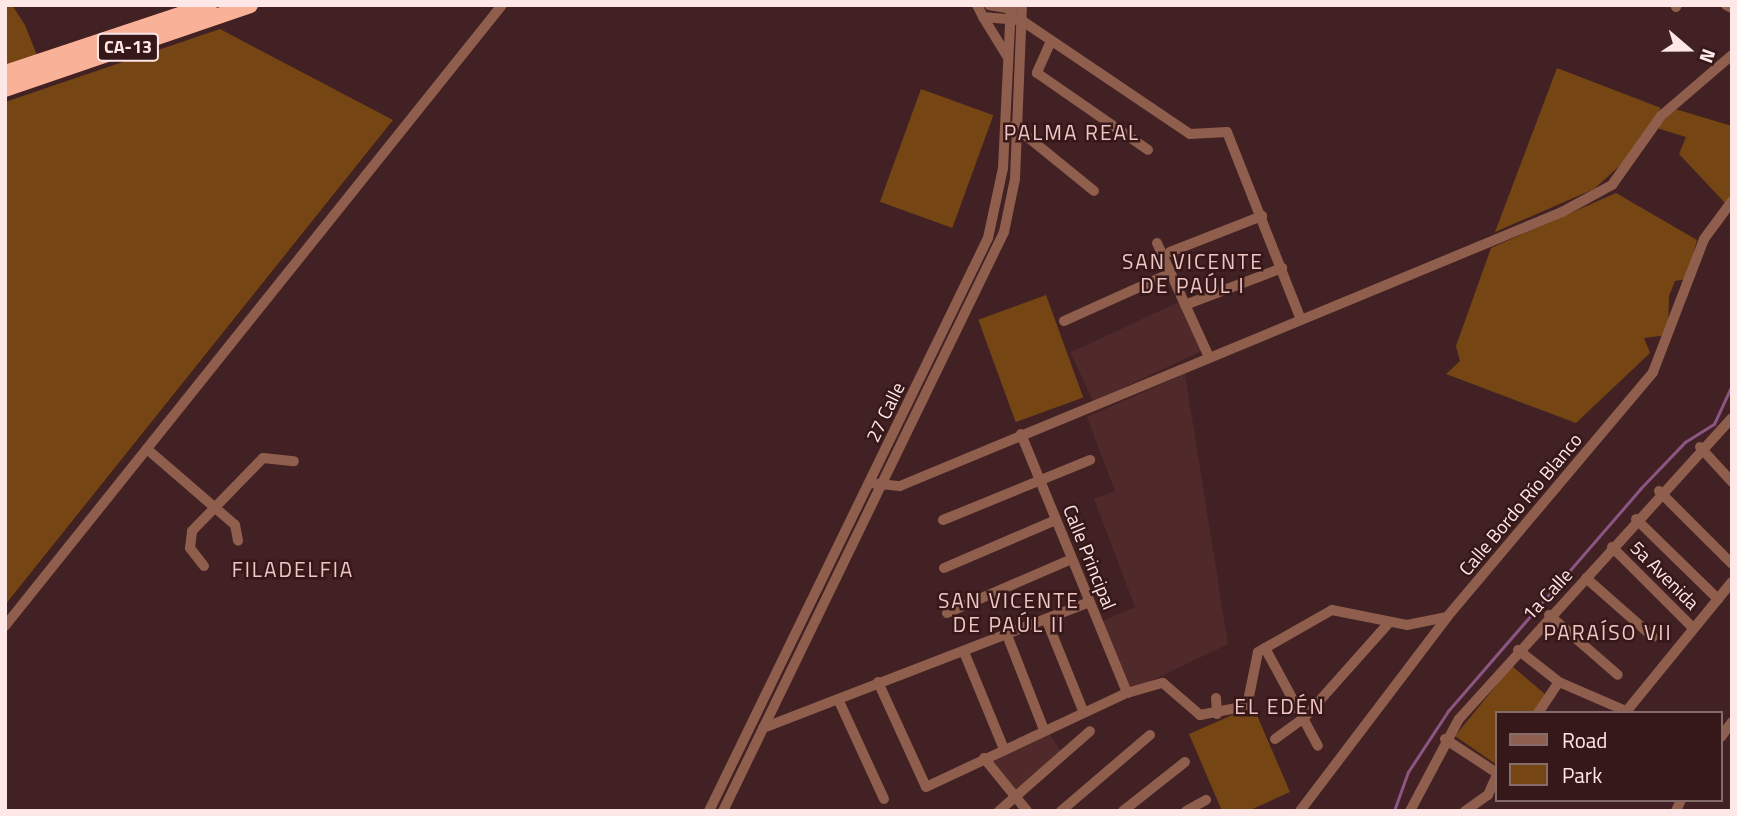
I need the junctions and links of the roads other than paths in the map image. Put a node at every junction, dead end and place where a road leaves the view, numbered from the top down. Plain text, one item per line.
1 (209, 5) edge
2 (250, 5) edge
3 (502, 5) edge
4 (977, 5) edge
5 (989, 5) edge
6 (1726, 5) edge
7 (1732, 8) edge
8 (1016, 12) edge
9 (983, 17) junction
10 (1051, 41) junction
11 (1732, 55) edge
12 (1009, 60) junction
13 (5, 73) edge
14 (5, 89) edge
15 (1006, 120) junction
16 (1017, 129) junction
17 (1148, 150) dead end
18 (1094, 191) dead end
19 (1732, 201) edge
20 (996, 211) junction
21 (1262, 216) junction
22 (1008, 219) junction
23 (1157, 243) dead end
24 (986, 244) junction
25 (998, 249) junction
26 (1170, 252) dead end
27 (1282, 268) junction
28 (1171, 273) junction
29 (1185, 305) junction
30 (1301, 320) junction
31 (1064, 321) dead end
32 (1208, 355) junction
33 (1729, 425) edge
34 (1021, 434) junction
35 (1700, 447) junction
36 (147, 449) junction
37 (1090, 460) dead end
38 (294, 461) dead end
39 (1041, 481) junction
40 (1732, 482) edge
41 (870, 483) junction
42 (883, 486) junction
43 (1659, 491) junction
44 (214, 509) junction
45 (1636, 519) junction
46 (943, 520) dead end
47 (1056, 520) junction
48 (237, 541) dead end
49 (1612, 547) junction
50 (1072, 559) junction
51 (1732, 564) edge
52 (204, 566) dead end
53 (944, 568) dead end
54 (1586, 578) junction
55 (1732, 582) edge
56 (1718, 599) junction
57 (1090, 602) junction
58 (947, 613) dead end
59 (1549, 615) junction
60 (1447, 617) junction
61 (1046, 619) junction
62 (1388, 624) junction
63 (5, 626) edge
64 (1693, 628) junction
65 (1007, 635) junction
66 (1653, 637) dead end
67 (1265, 648) junction
68 (1518, 650) junction
69 (964, 652) junction
70 (1618, 675) dead end
71 (878, 682) junction
72 (1559, 682) junction
73 (1127, 693) junction
74 (1216, 698) dead end
75 (838, 699) junction
76 (1539, 711) edge
77 (1624, 711) edge
78 (1627, 711) edge
79 (1084, 713) junction
80 (1217, 714) junction
81 (1305, 718) junction
82 (765, 727) junction
83 (1044, 730) junction
84 (1090, 731) dead end
85 (746, 734) junction
86 (1150, 735) dead end
87 (1275, 739) dead end
88 (1445, 739) junction
89 (1318, 746) dead end
90 (1003, 749) junction
91 (984, 758) junction
92 (1185, 762) dead end
93 (1496, 773) edge
94 (1496, 776) edge
95 (1015, 797) junction
96 (884, 800) dead end
97 (1206, 800) dead end
98 (709, 811) edge
99 (723, 811) edge
100 (999, 811) edge
101 (1027, 811) edge
102 (1061, 811) edge
103 (1123, 811) edge
104 (1186, 811) edge
105 (1300, 811) edge
106 (1410, 811) edge
107 (1465, 811) edge

1 - 13 highway, CA-13
2 - 14 highway, CA-13
3 - 36 street
4 - 9 street
5 - 8 street
6 - 7 street
8 - 9 street
8 - 10 street
8 - 12 street, 27 Calle
8 - 16 street, 27 Calle
9 - 12 street
10 - 17 street
10 - 21 street
11 - 30 street
12 - 15 street, 27 Calle
15 - 16 street
15 - 20 street, 27 Calle
16 - 18 street
16 - 22 street, 27 Calle
19 - 60 street, Calle Bordo Río Blanco
20 - 22 street
20 - 24 street, 27 Calle
21 - 26 street
21 - 27 street
22 - 25 street, 27 Calle
23 - 28 street
24 - 25 street
24 - 41 street, 27 Calle
25 - 42 street, 27 Calle
27 - 29 street
27 - 30 street
28 - 29 street
28 - 31 street
29 - 32 street
30 - 32 street
32 - 34 street
33 - 35 street, 1a Calle
34 - 39 street, Calle Principal
34 - 42 street
35 - 40 street
35 - 43 street, 1a Calle
36 - 44 street
36 - 63 street
37 - 39 street
38 - 44 street
39 - 46 street
39 - 47 street, Calle Principal
41 - 42 street
41 - 85 street, 27 Calle
42 - 82 street, 27 Calle
43 - 45 street, 1a Calle
43 - 51 street
44 - 48 street
44 - 52 street
45 - 49 street, 1a Calle
45 - 56 street
47 - 50 street, Calle Principal
47 - 53 street
49 - 54 street, 1a Calle
49 - 64 street, 5a Avenida
50 - 57 street, Calle Principal
50 - 58 street
54 - 59 street, 1a Calle
54 - 66 street
55 - 56 street
56 - 64 street
57 - 61 street
57 - 73 street, Calle Principal
59 - 68 street, 1a Calle
59 - 70 street
60 - 62 street
60 - 105 street, Calle Bordo Río Blanco
61 - 65 street
61 - 79 street
62 - 67 street
62 - 81 street
64 - 78 street
65 - 69 street
65 - 83 street
67 - 80 street
67 - 81 street
68 - 72 street
68 - 88 street, 1a Calle
69 - 71 street
69 - 90 street
71 - 75 street
71 - 91 street
72 - 76 street
72 - 77 street
73 - 79 street
73 - 80 street
74 - 80 street
75 - 82 street
75 - 96 street
79 - 83 street
81 - 87 street
81 - 89 street
82 - 85 street
82 - 99 street, 27 Calle
83 - 90 street
84 - 95 street
85 - 98 street, 27 Calle
86 - 102 street
88 - 93 street
88 - 106 street, 1a Calle
90 - 91 street
91 - 95 street
92 - 103 street
94 - 107 street
95 - 100 street
95 - 101 street
97 - 104 street

